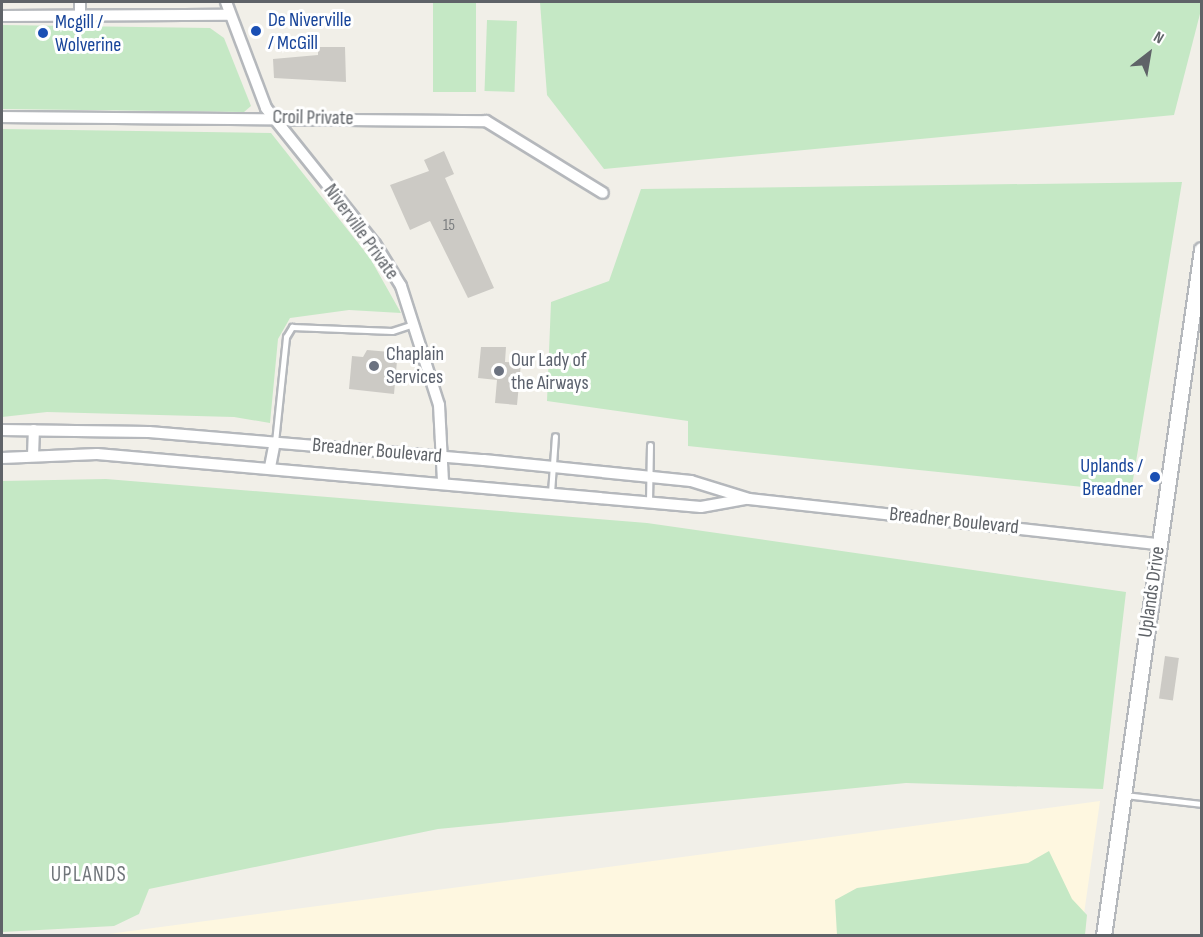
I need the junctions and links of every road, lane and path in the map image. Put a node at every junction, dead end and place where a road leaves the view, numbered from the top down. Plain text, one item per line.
1 (80, 2) edge
2 (226, 2) edge
3 (229, 15) junction
4 (2, 16) edge
5 (80, 16) junction
6 (2, 117) edge
7 (272, 117) junction
8 (603, 193) dead end
9 (1202, 249) edge
10 (415, 323) junction
11 (2, 430) edge
12 (34, 430) junction
13 (555, 436) dead end
14 (275, 442) junction
15 (650, 445) dead end
16 (33, 456) junction
17 (2, 458) edge
18 (445, 458) junction
19 (270, 467) junction
20 (551, 468) junction
21 (648, 478) junction
22 (443, 482) junction
23 (551, 493) junction
24 (749, 499) junction
25 (649, 502) junction
26 (1159, 544) junction
27 (1123, 795) junction
28 (1202, 804) edge
29 (1104, 936) edge

1 - 5 street
2 - 3 street, Niverville Private
3 - 5 street
3 - 7 street, Niverville Private
4 - 5 street
6 - 7 street, Croil Private
7 - 8 street, Croil Private
7 - 10 street, Niverville Private
9 - 26 main road, Uplands Drive
10 - 14 lane
10 - 18 street, Niverville Private
11 - 12 street, Breadner Boulevard
12 - 14 street, Breadner Boulevard
12 - 16 street
13 - 20 lane
14 - 18 street, Breadner Boulevard
14 - 19 street
15 - 21 lane
16 - 17 street, Breadner Boulevard
16 - 19 street, Breadner Boulevard
18 - 20 street, Breadner Boulevard
18 - 22 street, Niverville Private
19 - 22 street, Breadner Boulevard
20 - 21 street, Breadner Boulevard
20 - 23 lane
21 - 24 street, Breadner Boulevard
21 - 25 lane
22 - 23 street, Breadner Boulevard
23 - 25 street, Breadner Boulevard
24 - 25 street, Breadner Boulevard
24 - 26 street, Breadner Boulevard
26 - 27 main road, Uplands Drive
27 - 28 lane
27 - 29 main road, Uplands Drive

